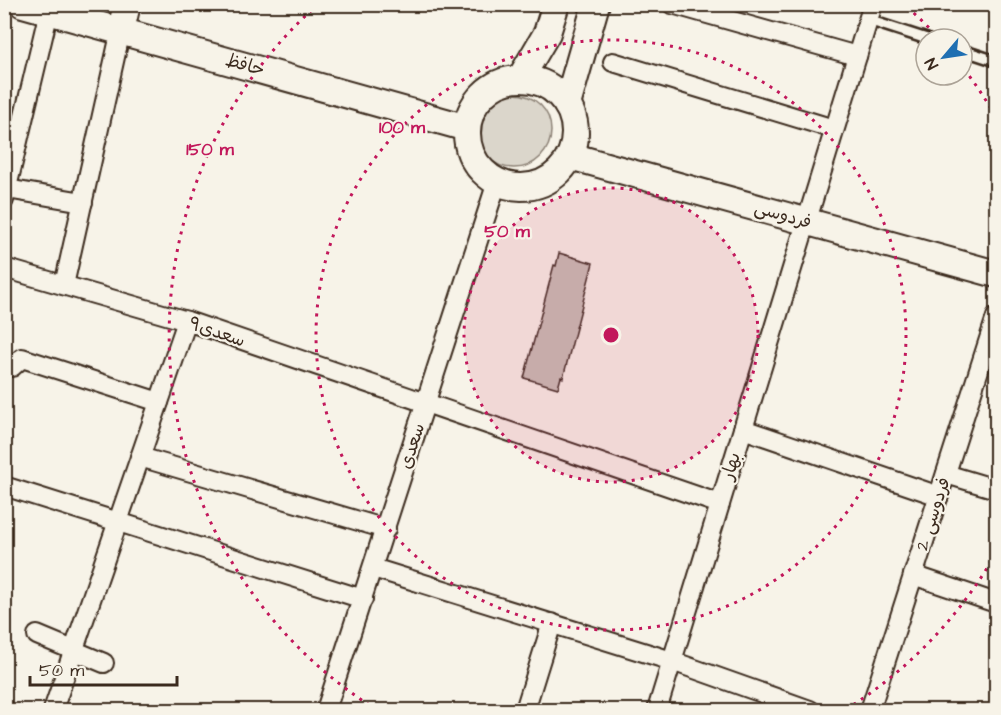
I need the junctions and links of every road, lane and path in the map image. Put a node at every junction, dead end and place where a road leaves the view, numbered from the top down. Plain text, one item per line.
1 (22, 4) edge
2 (128, 4) edge
3 (556, 4) edge
4 (596, 4) edge
5 (672, 4) edge
6 (49, 11) junction
7 (870, 12) edge
8 (121, 30) junction
9 (914, 33) edge
10 (974, 54) edge
11 (857, 56) junction
12 (613, 62) dead end
13 (996, 62) edge
14 (519, 79) junction
15 (567, 105) junction
16 (467, 128) junction
17 (834, 129) junction
18 (570, 156) junction
19 (497, 182) junction
20 (7, 185) edge
21 (83, 202) junction
22 (806, 222) junction
23 (4, 268) edge
24 (996, 274) edge
25 (64, 285) junction
26 (996, 317) edge
27 (187, 321) junction
28 (4, 365) edge
29 (159, 402) junction
30 (426, 403) junction
31 (743, 429) junction
32 (140, 457) junction
33 (946, 474) junction
34 (996, 489) edge
35 (6, 490) edge
36 (939, 496) junction
37 (720, 504) junction
38 (118, 522) junction
39 (386, 529) junction
40 (373, 568) junction
41 (913, 576) junction
42 (363, 599) junction
43 (996, 603) edge
44 (552, 623) junction
45 (37, 635) dead end
46 (74, 652) junction
47 (672, 661) junction
48 (104, 663) dead end
49 (54, 711) edge
50 (326, 711) edge
51 (525, 711) edge
52 (657, 711) edge
53 (810, 711) edge
54 (870, 711) edge

1 - 6 street, حافظ
2 - 8 street
3 - 14 street
4 - 15 street
5 - 11 street
6 - 8 street, حافظ
6 - 20 street
7 - 9 lane
7 - 11 street, بهار
8 - 16 street, حافظ
8 - 21 street
10 - 13 lane
11 - 17 street, بهار
12 - 17 street
14 - 15 street
14 - 16 street
15 - 18 street
16 - 19 street
17 - 22 street, بهار
18 - 19 street
18 - 22 street, فردوسی
19 - 30 street, سعدی
20 - 21 street
21 - 25 street
22 - 24 street, فردوسی
22 - 31 street, بهار
23 - 25 street, سعدی۹
25 - 27 street, سعدی۹
26 - 33 street, فردوسی 2
27 - 29 street
27 - 30 street, سعدی۹
28 - 29 street
29 - 32 street
30 - 37 street, سعدی۹
30 - 39 street, سعدی
31 - 36 street
31 - 37 street, بهار
32 - 38 street
32 - 39 street
33 - 34 street
33 - 36 street, فردوسی 2
35 - 38 street
36 - 41 street, فردوسی 2
37 - 47 street, بهار
38 - 42 street
38 - 46 street
39 - 40 street, سعدی
40 - 42 street, سعدی
40 - 44 street
41 - 43 street
41 - 54 street, فردوسی 2
42 - 50 street, سعدی
44 - 47 street
44 - 51 street
45 - 46 street
46 - 48 street
46 - 49 street
47 - 52 street, بهار
47 - 53 street

